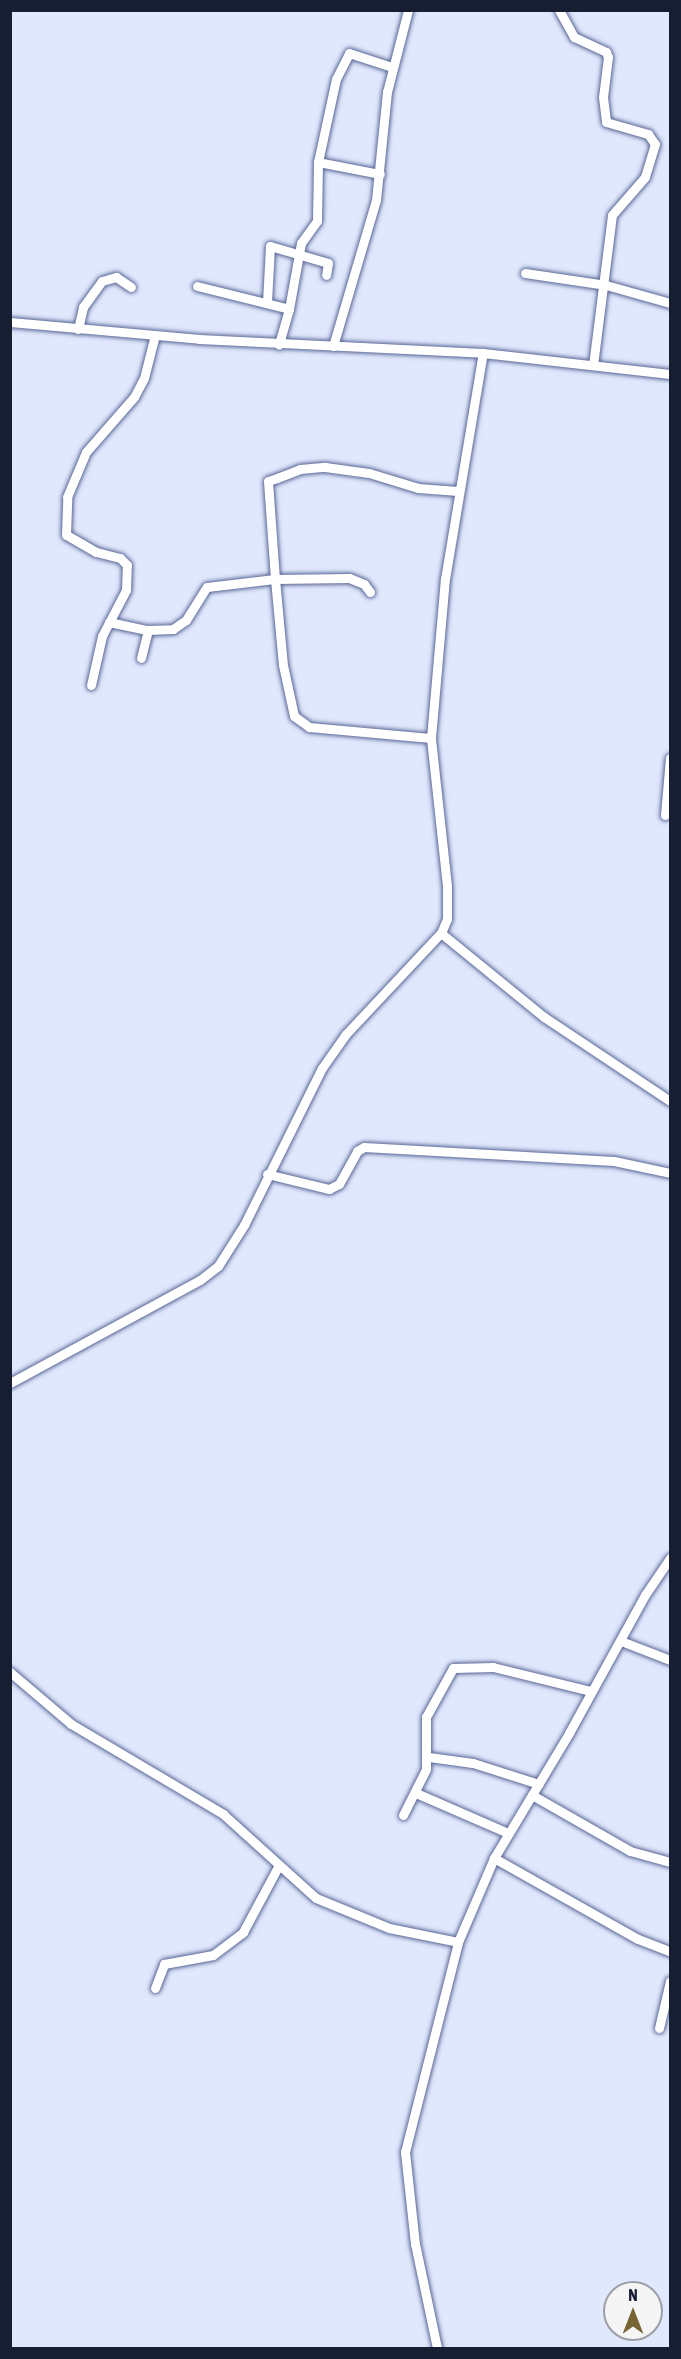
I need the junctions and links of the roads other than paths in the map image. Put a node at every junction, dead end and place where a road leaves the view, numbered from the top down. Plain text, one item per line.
1 (408, 10) edge
2 (559, 10) edge
3 (392, 67) junction
4 (318, 162) junction
5 (380, 174) junction
6 (300, 255) junction
7 (525, 273) dead end
8 (326, 275) dead end
9 (606, 285) junction
10 (196, 286) dead end
11 (131, 287) dead end
12 (267, 302) junction
13 (670, 303) edge
14 (289, 309) junction
15 (10, 322) edge
16 (78, 329) junction
17 (155, 335) junction
18 (279, 345) junction
19 (333, 346) junction
20 (483, 353) junction
21 (593, 364) junction
22 (670, 374) edge
23 (458, 491) junction
24 (275, 579) junction
25 (370, 592) dead end
26 (109, 622) junction
27 (148, 630) junction
28 (141, 658) dead end
29 (92, 685) dead end
30 (431, 738) junction
31 (670, 758) edge
32 (668, 794) edge
33 (665, 815) dead end
34 (441, 933) junction
35 (670, 1101) edge
36 (670, 1173) edge
37 (267, 1174) junction
38 (10, 1383) edge
39 (670, 1557) edge
40 (621, 1641) junction
41 (670, 1660) edge
42 (10, 1672) edge
43 (591, 1691) junction
44 (429, 1757) junction
45 (539, 1784) junction
46 (416, 1793) junction
47 (532, 1796) junction
48 (403, 1815) dead end
49 (508, 1833) junction
50 (494, 1858) junction
51 (670, 1862) edge
52 (279, 1865) junction
53 (458, 1942) junction
54 (670, 1951) edge
55 (670, 1981) edge
56 (155, 1988) dead end
57 (659, 2028) dead end
58 (437, 2349) edge

1 - 3 street
2 - 9 street
3 - 4 street
3 - 5 street
4 - 5 street
4 - 6 street
5 - 19 street
6 - 8 street
6 - 12 street
6 - 14 street
7 - 9 street
9 - 13 street
9 - 21 street
10 - 12 street
11 - 16 street
12 - 14 street
14 - 18 street
15 - 16 street
16 - 17 street
17 - 18 street
17 - 26 street
18 - 19 street
19 - 20 street
20 - 21 street
20 - 23 street
21 - 22 street
23 - 24 street
23 - 30 street
24 - 25 street
24 - 27 street
24 - 30 street
26 - 27 street
26 - 29 street
27 - 28 street
30 - 34 street
31 - 32 street
32 - 33 street
34 - 35 street
34 - 37 street
36 - 37 street
37 - 38 street
39 - 40 street
40 - 41 street
40 - 43 street
42 - 52 street
43 - 44 street
43 - 45 street
44 - 45 street
44 - 46 street
45 - 47 street
46 - 48 street
46 - 49 street
47 - 49 street
47 - 51 street
49 - 50 street
50 - 53 street
50 - 54 street
52 - 53 street
52 - 56 street
53 - 58 street
55 - 57 street

